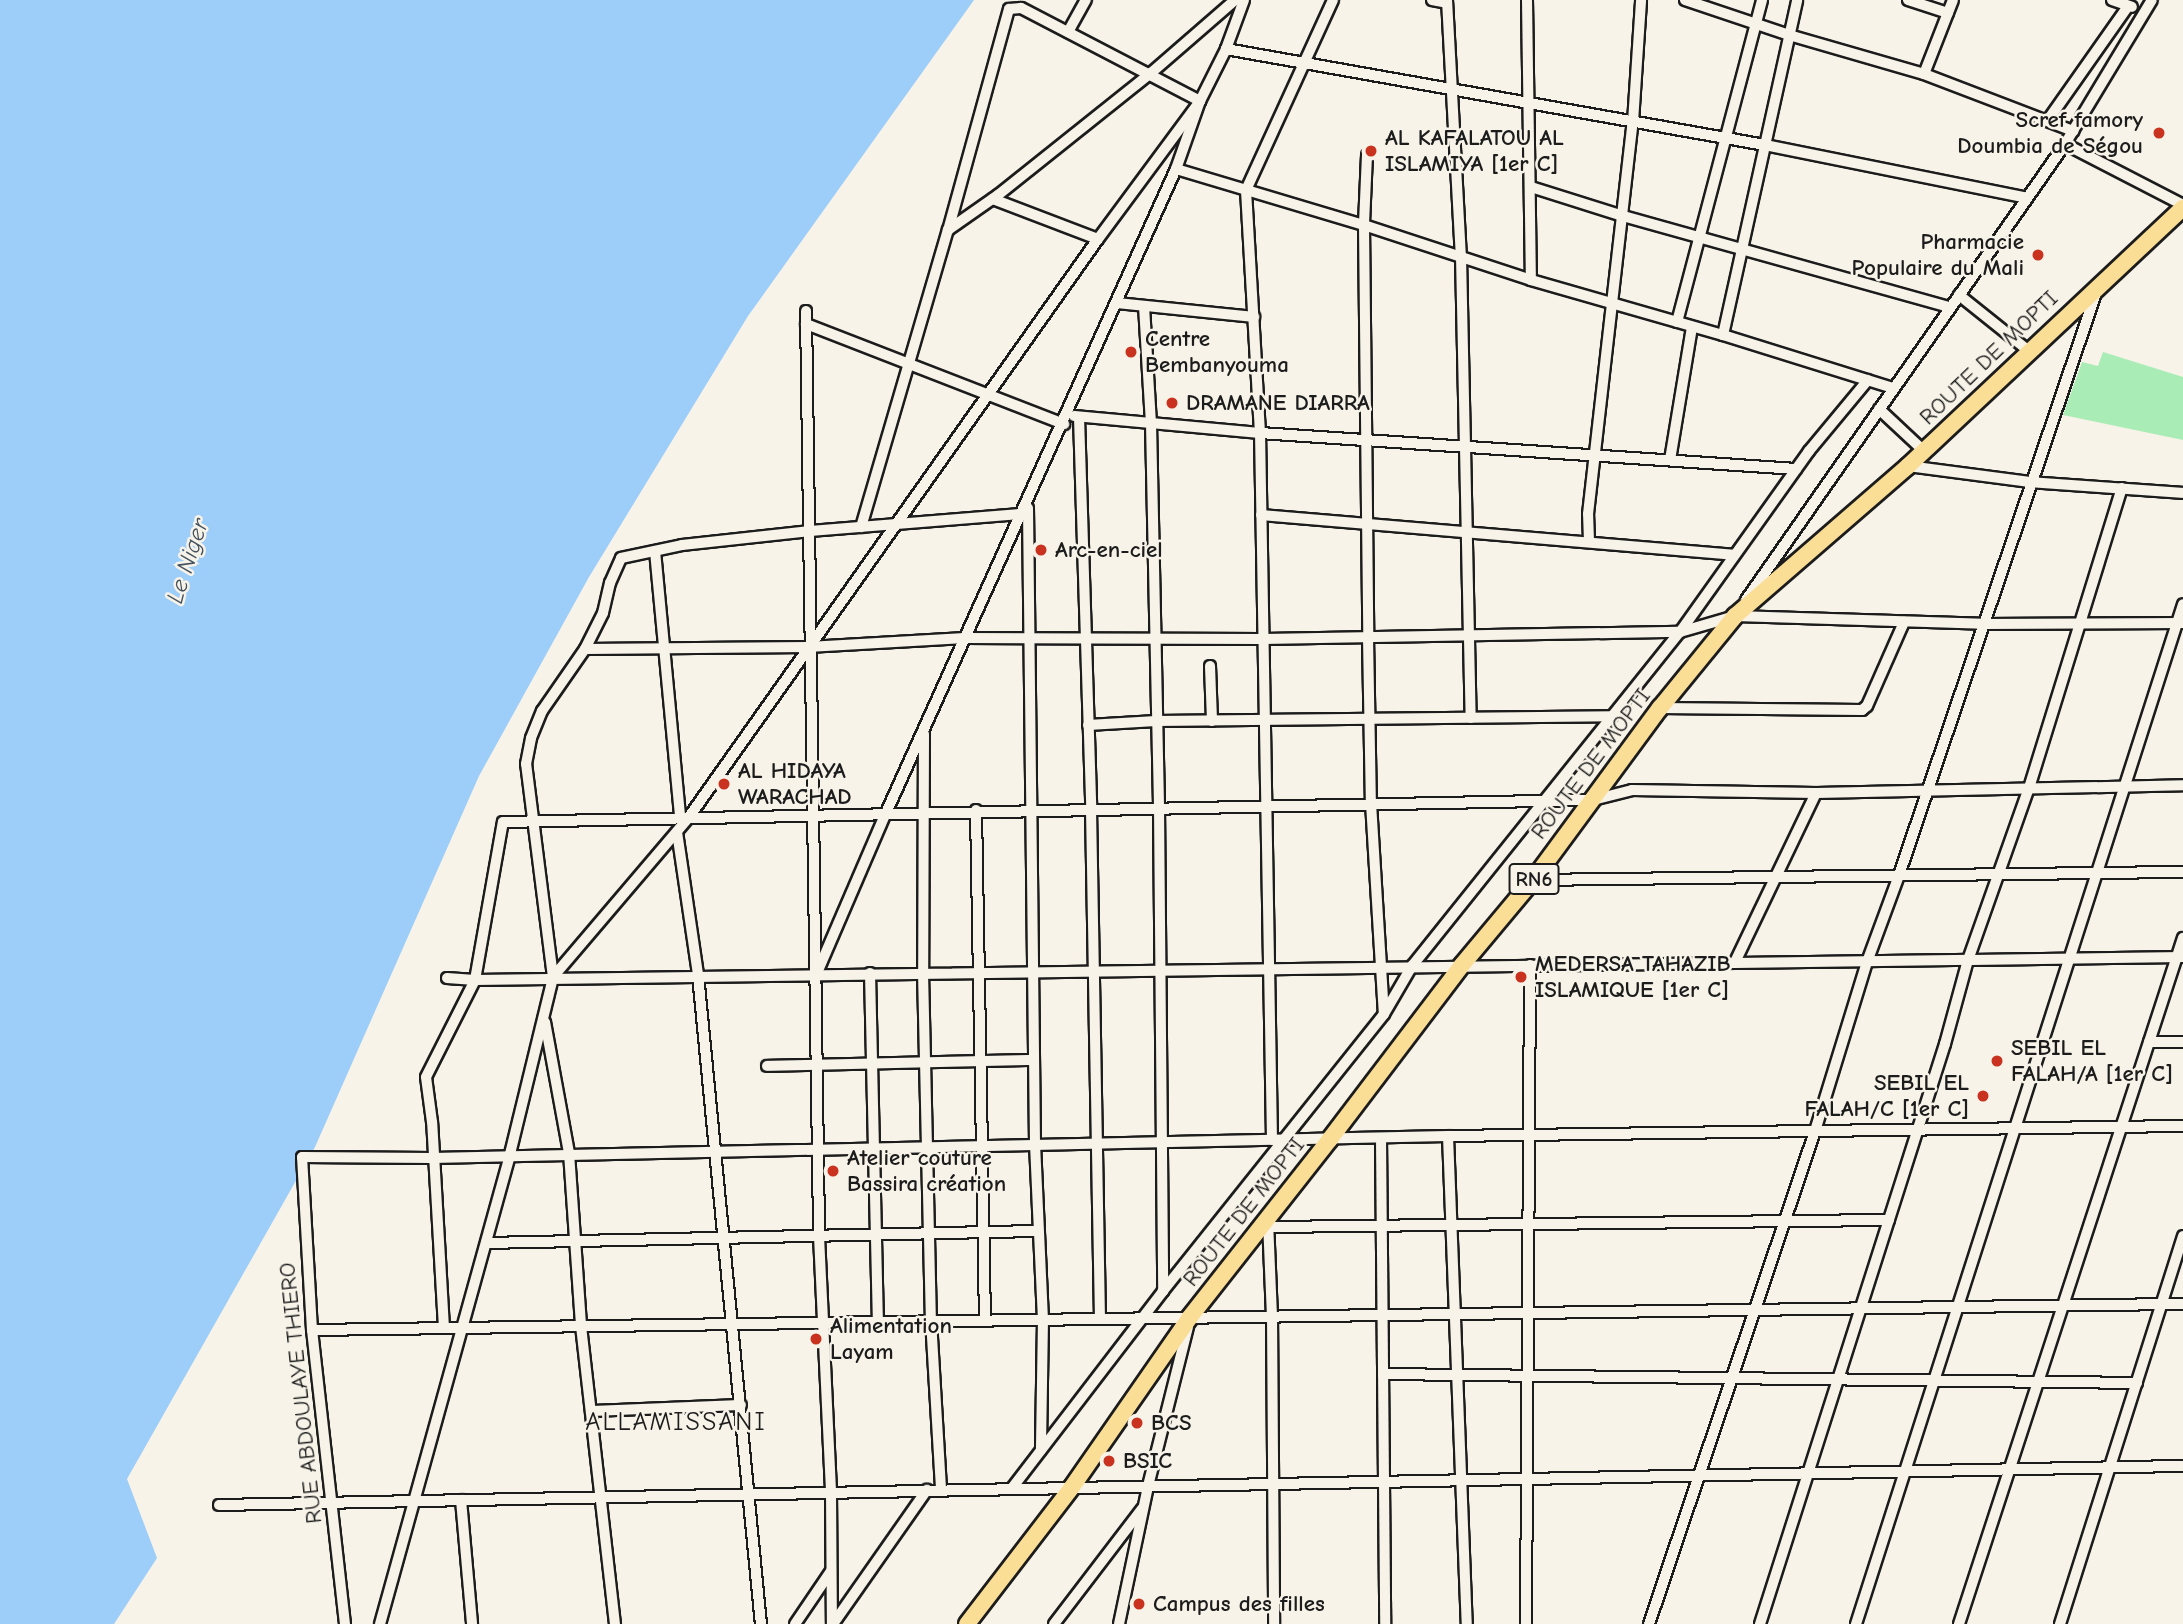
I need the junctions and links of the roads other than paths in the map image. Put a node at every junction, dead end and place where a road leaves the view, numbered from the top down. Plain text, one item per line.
1 (1086, 0) edge
2 (1235, 0) edge
3 (1244, 0) edge
4 (1333, 0) edge
5 (1432, 0) edge
6 (1527, 0) edge
7 (1641, 0) edge
8 (1685, 0) edge
9 (1762, 0) edge
10 (1797, 0) edge
11 (1908, 0) edge
12 (1953, 0) edge
13 (2112, 0) edge
14 (2152, 0) edge
15 (1447, 2) edge
16 (2128, 6) junction
17 (2144, 11) junction
18 (1948, 13) junction
19 (1756, 21) junction
20 (1068, 32) junction
21 (1789, 35) junction
22 (1226, 49) junction
23 (1304, 61) junction
24 (1151, 73) junction
25 (1924, 74) junction
26 (1450, 88) junction
27 (1200, 101) junction
28 (1527, 102) junction
29 (2048, 120) junction
30 (1633, 122) junction
31 (2073, 131) junction
32 (1726, 138) junction
33 (2065, 144) junction
34 (1765, 145) junction
35 (1367, 155) dead end
36 (1176, 169) junction
37 (1531, 187) junction
38 (1246, 190) junction
39 (2027, 198) junction
40 (993, 199) junction
41 (2183, 206) edge
42 (1623, 216) junction
43 (1364, 225) junction
44 (948, 230) junction
45 (1701, 236) junction
46 (1098, 239) junction
47 (1742, 249) junction
48 (1461, 256) junction
49 (1531, 280) junction
50 (2098, 285) junction
51 (1959, 295) junction
52 (1117, 303) junction
53 (1613, 304) junction
54 (1144, 306) junction
55 (1950, 307) junction
56 (806, 311) dead end
57 (1254, 317) junction
58 (1677, 322) junction
59 (806, 324) junction
60 (1692, 327) junction
61 (1723, 335) junction
62 (2029, 351) junction
63 (910, 363) junction
64 (1868, 380) junction
65 (1894, 388) junction
66 (987, 395) junction
67 (1879, 409) junction
68 (1070, 418) junction
69 (1151, 422) junction
70 (1260, 433) junction
71 (1366, 440) junction
72 (1466, 445) junction
73 (1924, 451) junction
74 (1595, 455) junction
75 (1670, 460) junction
76 (1909, 466) junction
77 (1796, 470) junction
78 (2030, 482) junction
79 (2122, 488) junction
80 (2183, 493) edge
81 (1028, 502) junction
82 (1023, 514) junction
83 (1261, 515) junction
84 (895, 524) junction
85 (1367, 525) junction
86 (861, 527) junction
87 (810, 531) junction
88 (1468, 532) junction
89 (1589, 541) junction
90 (654, 551) junction
91 (1733, 555) junction
92 (2183, 604) edge
93 (1735, 616) junction
94 (1905, 622) junction
95 (2180, 623) edge
96 (1983, 624) junction
97 (2080, 624) junction
98 (1681, 632) junction
99 (1468, 634) junction
100 (1085, 637) junction
101 (1368, 637) junction
102 (965, 638) junction
103 (1154, 638) junction
104 (1029, 639) junction
105 (1263, 639) junction
106 (808, 647) junction
107 (585, 649) junction
108 (664, 649) junction
109 (1210, 666) dead end
110 (1660, 708) junction
111 (1612, 716) junction
112 (1471, 718) junction
113 (1371, 719) junction
114 (1156, 721) junction
115 (1212, 721) junction
116 (1264, 721) junction
117 (1088, 725) junction
118 (924, 729) junction
119 (2183, 785) edge
120 (2124, 787) junction
121 (2029, 788) junction
122 (1928, 789) junction
123 (1816, 793) junction
124 (1548, 800) junction
125 (1593, 800) junction
126 (1371, 803) junction
127 (1265, 805) junction
128 (1159, 807) junction
129 (1091, 809) junction
130 (976, 810) junction
131 (1033, 810) junction
132 (922, 812) junction
133 (886, 813) junction
134 (815, 814) junction
135 (684, 817) junction
136 (535, 821) junction
137 (677, 832) junction
138 (2183, 872) edge
139 (2096, 875) junction
140 (2000, 877) junction
141 (1898, 878) junction
142 (1775, 879) junction
143 (1533, 880) junction
144 (2183, 938) edge
145 (2180, 957) edge
146 (1968, 960) junction
147 (2069, 960) junction
148 (1735, 962) junction
149 (1867, 962) junction
150 (1462, 965) junction
151 (1530, 965) junction
152 (1381, 966) junction
153 (1412, 966) junction
154 (1268, 968) junction
155 (1159, 969) junction
156 (1093, 970) junction
157 (977, 971) junction
158 (1033, 971) junction
159 (923, 972) junction
160 (817, 973) junction
161 (870, 973) junction
162 (698, 975) junction
163 (553, 977) junction
164 (447, 978) dead end
165 (475, 980) junction
166 (1384, 1014) junction
167 (544, 1017) junction
168 (2149, 1042) junction
169 (2183, 1042) edge
170 (1034, 1060) junction
171 (979, 1061) junction
172 (926, 1062) junction
173 (873, 1063) junction
174 (818, 1065) junction
175 (767, 1066) dead end
176 (2122, 1125) junction
177 (2183, 1126) edge
178 (2016, 1128) junction
179 (1918, 1129) junction
180 (1815, 1131) junction
181 (1448, 1136) junction
182 (1529, 1136) junction
183 (1381, 1138) junction
184 (1331, 1139) junction
185 (1277, 1140) junction
186 (1164, 1142) junction
187 (1098, 1143) junction
188 (1035, 1144) junction
189 (929, 1146) junction
190 (981, 1146) junction
191 (874, 1147) junction
192 (818, 1148) junction
193 (717, 1150) junction
194 (569, 1153) junction
195 (510, 1154) junction
196 (432, 1158) junction
197 (1889, 1220) junction
198 (1783, 1221) junction
199 (1268, 1223) junction
200 (1451, 1224) junction
201 (1528, 1224) junction
202 (1381, 1225) junction
203 (1038, 1231) junction
204 (983, 1232) junction
205 (929, 1233) junction
206 (876, 1235) junction
207 (819, 1236) junction
208 (2183, 1236) edge
209 (725, 1238) junction
210 (575, 1241) junction
211 (486, 1243) junction
212 (1163, 1291) junction
213 (2064, 1303) junction
214 (2163, 1304) junction
215 (2183, 1304) edge
216 (1959, 1305) junction
217 (1862, 1307) junction
218 (1754, 1308) junction
219 (1454, 1312) junction
220 (1528, 1312) junction
221 (1382, 1314) junction
222 (1272, 1315) junction
223 (1143, 1317) junction
224 (1190, 1317) junction
225 (1100, 1318) junction
226 (1043, 1319) junction
227 (931, 1320) junction
228 (985, 1320) junction
229 (878, 1321) junction
230 (822, 1322) junction
231 (733, 1323) junction
232 (581, 1326) junction
233 (463, 1327) junction
234 (444, 1328) junction
235 (312, 1330) junction
236 (1383, 1374) junction
237 (1457, 1374) junction
238 (1527, 1376) junction
239 (1730, 1378) junction
240 (1839, 1378) junction
241 (1935, 1379) junction
242 (2039, 1380) junction
243 (2137, 1383) junction
244 (741, 1405) junction
245 (591, 1411) junction
246 (1041, 1450) junction
247 (2183, 1466) edge
248 (2010, 1468) junction
249 (2109, 1468) junction
250 (1905, 1470) junction
251 (1808, 1472) junction
252 (1699, 1474) junction
253 (1461, 1478) junction
254 (1527, 1478) junction
255 (1384, 1480) junction
256 (1272, 1483) junction
257 (1148, 1486) junction
258 (1072, 1487) junction
259 (1012, 1488) junction
260 (927, 1490) junction
261 (942, 1490) junction
262 (831, 1492) junction
263 (750, 1494) junction
264 (600, 1497) junction
265 (461, 1500) junction
266 (417, 1501) junction
267 (333, 1502) junction
268 (219, 1505) dead end
269 (1143, 1508) junction
270 (832, 1571) junction
271 (345, 1624) edge
272 (380, 1624) edge
273 (472, 1624) edge
274 (615, 1624) edge
275 (761, 1624) edge
276 (795, 1624) edge
277 (833, 1624) edge
278 (967, 1624) edge
279 (1054, 1624) edge
280 (1119, 1624) edge
281 (1273, 1624) edge
282 (1385, 1624) edge
283 (1467, 1624) edge
284 (1526, 1624) edge
285 (1649, 1624) edge
286 (1760, 1624) edge
287 (1856, 1624) edge
288 (1959, 1624) edge
289 (2060, 1624) edge

1 - 20 street
2 - 24 street
3 - 22 street
4 - 23 street
5 - 15 street
6 - 28 street
7 - 30 street
8 - 19 street
9 - 19 street
10 - 21 street
11 - 18 street
12 - 18 street
13 - 16 street
14 - 17 street
15 - 26 street
16 - 17 street
16 - 29 street
17 - 31 street
18 - 25 street
19 - 21 street
19 - 32 street
20 - 24 street
20 - 44 street
21 - 25 street
21 - 34 street
22 - 23 street
22 - 27 street
23 - 26 street
23 - 38 street
24 - 27 street
24 - 40 street
25 - 29 street
26 - 28 street
26 - 48 street
27 - 36 street
27 - 46 street
28 - 30 street
28 - 37 street
29 - 31 street
30 - 32 street
30 - 42 street
31 - 33 street
32 - 34 street
32 - 45 street
33 - 39 street
33 - 41 street
34 - 39 street
34 - 47 street
35 - 43 street
36 - 38 street
36 - 52 street
37 - 42 street
37 - 49 street
38 - 43 street
38 - 57 street
39 - 51 street
40 - 44 street
40 - 46 street
41 - 50 highway, ROUTE DE MOPTI / RN6
42 - 45 street
42 - 53 street
43 - 48 street
43 - 71 street
44 - 63 street
45 - 47 street
45 - 58 street
46 - 66 street
47 - 55 street
47 - 61 street
48 - 49 street
48 - 72 street
49 - 53 street
50 - 62 highway, ROUTE DE MOPTI / RN6
50 - 78 street
51 - 55 street
51 - 62 street
52 - 54 street
52 - 68 street
53 - 58 street
53 - 74 street
54 - 57 street
54 - 69 street
55 - 65 street
56 - 59 street
57 - 70 street
58 - 60 street
59 - 63 street
59 - 87 street
60 - 61 street
60 - 75 street
61 - 64 street
62 - 73 highway, ROUTE DE MOPTI / RN6
63 - 66 street
63 - 86 street
64 - 65 street
64 - 77 street
65 - 67 street
66 - 68 street
66 - 84 street
67 - 73 street
67 - 93 street
68 - 69 street
68 - 81 street
68 - 100 street
69 - 70 street
69 - 103 street
70 - 71 street
70 - 83 street
71 - 72 street
71 - 85 street
72 - 74 street
72 - 88 street
73 - 76 highway, ROUTE DE MOPTI / RN6
74 - 75 street
74 - 89 street
75 - 77 street
76 - 78 street
76 - 93 highway, ROUTE DE MOPTI / RN6
77 - 91 street
78 - 79 street
78 - 96 street
79 - 80 street
79 - 97 street
81 - 82 street
81 - 104 street
82 - 84 street
82 - 102 street
83 - 85 street
83 - 105 street
84 - 86 street
84 - 106 street
85 - 88 street
85 - 101 street
86 - 87 street
87 - 90 street
87 - 106 street
88 - 89 street
88 - 99 street
89 - 91 street
90 - 107 street
90 - 108 street
91 - 98 street
92 - 95 street
93 - 94 street
93 - 98 street
93 - 110 highway, ROUTE DE MOPTI / RN6
94 - 96 street
94 - 110 street
95 - 97 street
95 - 120 street
96 - 97 street
96 - 122 street
97 - 121 street
98 - 99 street
98 - 111 street
99 - 101 street
99 - 112 street
100 - 103 street
100 - 104 street
100 - 117 street
101 - 105 street
101 - 113 street
102 - 104 street
102 - 106 street
102 - 118 street
103 - 105 street
103 - 114 street
104 - 131 street
105 - 116 street
106 - 108 street
106 - 134 street
106 - 135 street
107 - 108 street
107 - 136 street
108 - 135 street
109 - 115 street
110 - 125 highway, ROUTE DE MOPTI / RN6
111 - 112 street
111 - 124 street
112 - 113 street
113 - 116 street
113 - 126 street
114 - 115 street
114 - 117 street
114 - 128 street
115 - 116 street
116 - 127 street
117 - 129 street
118 - 132 street
118 - 133 street
119 - 120 street
120 - 121 street
120 - 139 street
121 - 122 street
121 - 140 street
122 - 123 street
122 - 141 street
123 - 125 street
123 - 142 street
124 - 125 street
124 - 126 street
124 - 153 street
125 - 143 highway, ROUTE DE MOPTI / RN6
126 - 127 street
126 - 152 street
127 - 128 street
127 - 154 street
128 - 129 street
128 - 155 street
129 - 131 street
129 - 156 street
130 - 131 street
130 - 132 street
130 - 157 street
131 - 158 street
132 - 133 street
132 - 159 street
133 - 134 street
133 - 160 street
134 - 135 street
134 - 160 street
135 - 136 street
135 - 137 street
136 - 163 street
136 - 165 street
137 - 162 street
137 - 163 street
138 - 139 street
139 - 140 street
139 - 147 street
140 - 141 street
140 - 146 street
141 - 142 street
141 - 149 street
142 - 143 street
142 - 148 street
143 - 150 highway, ROUTE DE MOPTI / RN6
144 - 145 street
145 - 147 street
145 - 168 street
146 - 147 street
146 - 149 street
146 - 179 street
147 - 178 street
148 - 149 street
148 - 151 street
149 - 180 street
150 - 151 street
150 - 153 street
150 - 184 highway, ROUTE DE MOPTI / RN6
151 - 182 street
152 - 153 street
152 - 154 street
152 - 166 street
153 - 166 street
154 - 155 street
154 - 185 street
155 - 156 street
155 - 186 street
156 - 158 street
156 - 187 street
157 - 158 street
157 - 159 street
157 - 171 street
158 - 170 street
159 - 161 street
159 - 172 street
160 - 161 street
160 - 162 street
160 - 174 street
161 - 173 street
162 - 163 street
162 - 193 street
163 - 165 street
163 - 167 street
164 - 165 street
165 - 196 street
166 - 185 street
167 - 194 street
167 - 195 street
168 - 169 street
168 - 176 street
170 - 171 street
170 - 188 street
171 - 172 street
171 - 190 street
172 - 173 street
172 - 189 street
173 - 174 street
173 - 191 street
174 - 175 street
174 - 192 street
176 - 177 street
176 - 178 street
176 - 213 street
178 - 179 street
178 - 216 street
179 - 180 street
179 - 197 street
180 - 182 street
180 - 198 street
181 - 182 street
181 - 183 street
181 - 200 street
182 - 201 street
183 - 184 street
183 - 202 street
184 - 185 street
184 - 199 highway, ROUTE DE MOPTI / RN6
185 - 186 street
185 - 212 street
186 - 187 street
186 - 212 street
187 - 188 street
187 - 225 street
188 - 190 street
188 - 203 street
189 - 190 street
189 - 191 street
189 - 205 street
190 - 204 street
191 - 192 street
191 - 206 street
192 - 193 street
192 - 207 street
193 - 194 street
193 - 209 street
194 - 195 street
194 - 210 street
195 - 196 street
195 - 211 street
196 - 234 street
196 - 235 street, RUE ABDOULAYE THIERO
197 - 198 street
197 - 217 street
198 - 201 street
198 - 218 street
199 - 202 street
199 - 222 street
199 - 224 highway, ROUTE DE MOPTI / RN6
200 - 201 street
200 - 202 street
200 - 219 street
201 - 220 street
202 - 221 street
203 - 204 street
203 - 226 street
204 - 205 street
204 - 228 street
205 - 206 street
205 - 227 street
206 - 207 street
206 - 229 street
207 - 209 street
207 - 230 street
208 - 214 street
209 - 210 street
209 - 231 street
210 - 211 street
210 - 232 street
211 - 233 street
212 - 223 street
213 - 214 street
213 - 216 street
213 - 242 street
214 - 215 street
214 - 243 street
216 - 217 street
216 - 241 street
217 - 218 street
217 - 240 street
218 - 220 street
218 - 239 street
219 - 220 street
219 - 221 street
219 - 237 street
220 - 238 street
221 - 222 street
221 - 236 street
222 - 224 street
222 - 256 street
223 - 224 street
223 - 225 street
223 - 246 street
224 - 257 street
224 - 258 highway, ROUTE DE MOPTI / RN6
225 - 226 street
226 - 228 street
226 - 246 street
227 - 228 street
227 - 229 street
227 - 261 street
229 - 230 street
230 - 231 street
230 - 262 street
231 - 232 street
231 - 244 street
232 - 233 street
232 - 245 street
233 - 234 street
233 - 266 street
234 - 235 street
235 - 267 street, RUE ABDOULAYE THIERO
236 - 237 street
236 - 255 street
237 - 238 street
237 - 253 street
238 - 239 street
238 - 254 street
239 - 240 street
239 - 252 street
240 - 241 street
240 - 251 street
241 - 242 street
241 - 250 street
242 - 243 street
242 - 248 street
243 - 249 street
244 - 245 street
244 - 263 street
245 - 264 street
246 - 259 street
247 - 249 street
248 - 249 street
248 - 250 street
248 - 288 street
249 - 289 street
250 - 251 street
250 - 287 street
251 - 252 street
251 - 286 street
252 - 254 street
252 - 285 street
253 - 254 street
253 - 255 street
253 - 283 street
254 - 284 street
255 - 256 street
255 - 282 street
256 - 257 street
256 - 281 street
257 - 258 street
257 - 269 street
258 - 259 street
258 - 278 highway, ROUTE DE MOPTI / RN6
259 - 261 street
260 - 261 street
260 - 262 street
260 - 277 street
262 - 263 street
262 - 270 street
263 - 264 street
263 - 275 street
264 - 265 street
264 - 274 street
265 - 266 street
265 - 273 street
266 - 267 street
266 - 272 street
267 - 268 street
267 - 271 street, RUE ABDOULAYE THIERO
269 - 279 street
269 - 280 street
270 - 276 street
270 - 277 street

